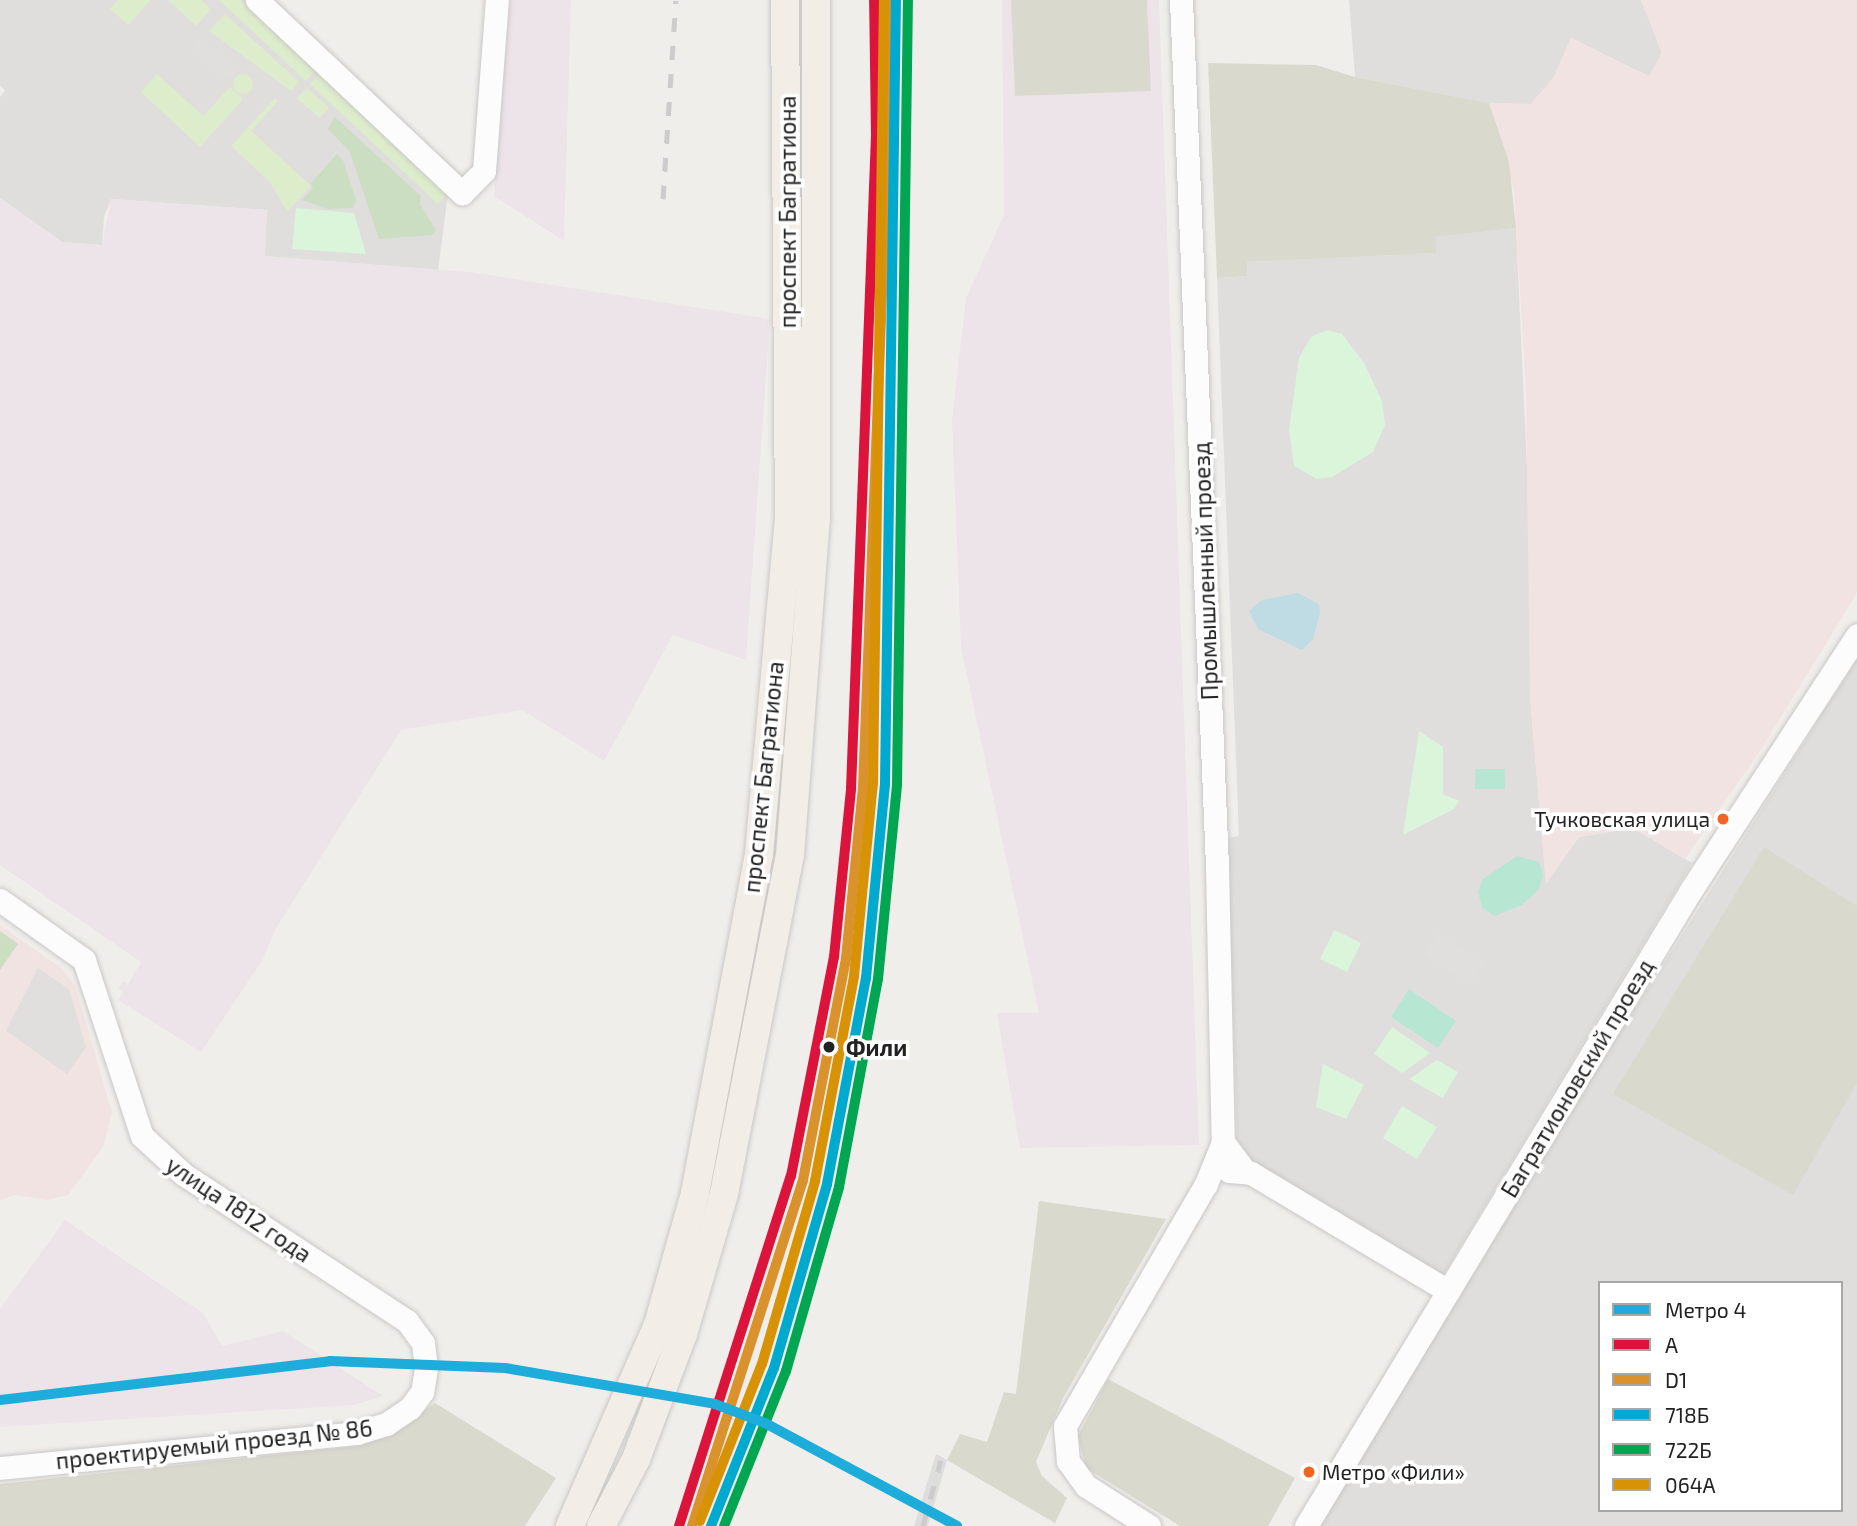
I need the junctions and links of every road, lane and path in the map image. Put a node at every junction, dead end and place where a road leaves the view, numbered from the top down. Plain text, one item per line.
1 (257, 0) edge
2 (497, 0) edge
3 (785, 0) edge
4 (816, 0) edge
5 (1181, 0) edge
6 (1857, 635) edge
7 (0, 900) edge
8 (1223, 1142) junction
9 (1243, 1170) junction
10 (1206, 1184) junction
11 (1448, 1291) junction
12 (407, 1321) joint
13 (636, 1459) junction
14 (0, 1468) edge
15 (595, 1474) junction
16 (562, 1526) edge
17 (570, 1526) edge
18 (601, 1526) edge
19 (609, 1526) edge
20 (1149, 1526) edge
21 (1306, 1526) edge

1 - 2 street
3 - 15 main road, проспект Багратиона
4 - 13 main road, проспект Багратиона
5 - 8 street, Промышленный проезд
6 - 11 street, Багратионовский проезд
7 - 12 street, улица 1812 года
8 - 9 street
8 - 10 street, Промышленный проезд
9 - 10 street
9 - 11 street
10 - 20 street, Промышленный проезд
11 - 21 street, Багратионовский проезд
12 - 14 street, проектируемый проезд № 86
13 - 18 main road, проспект Багратиона
13 - 19 street
15 - 16 street
15 - 17 main road, проспект Багратиона

